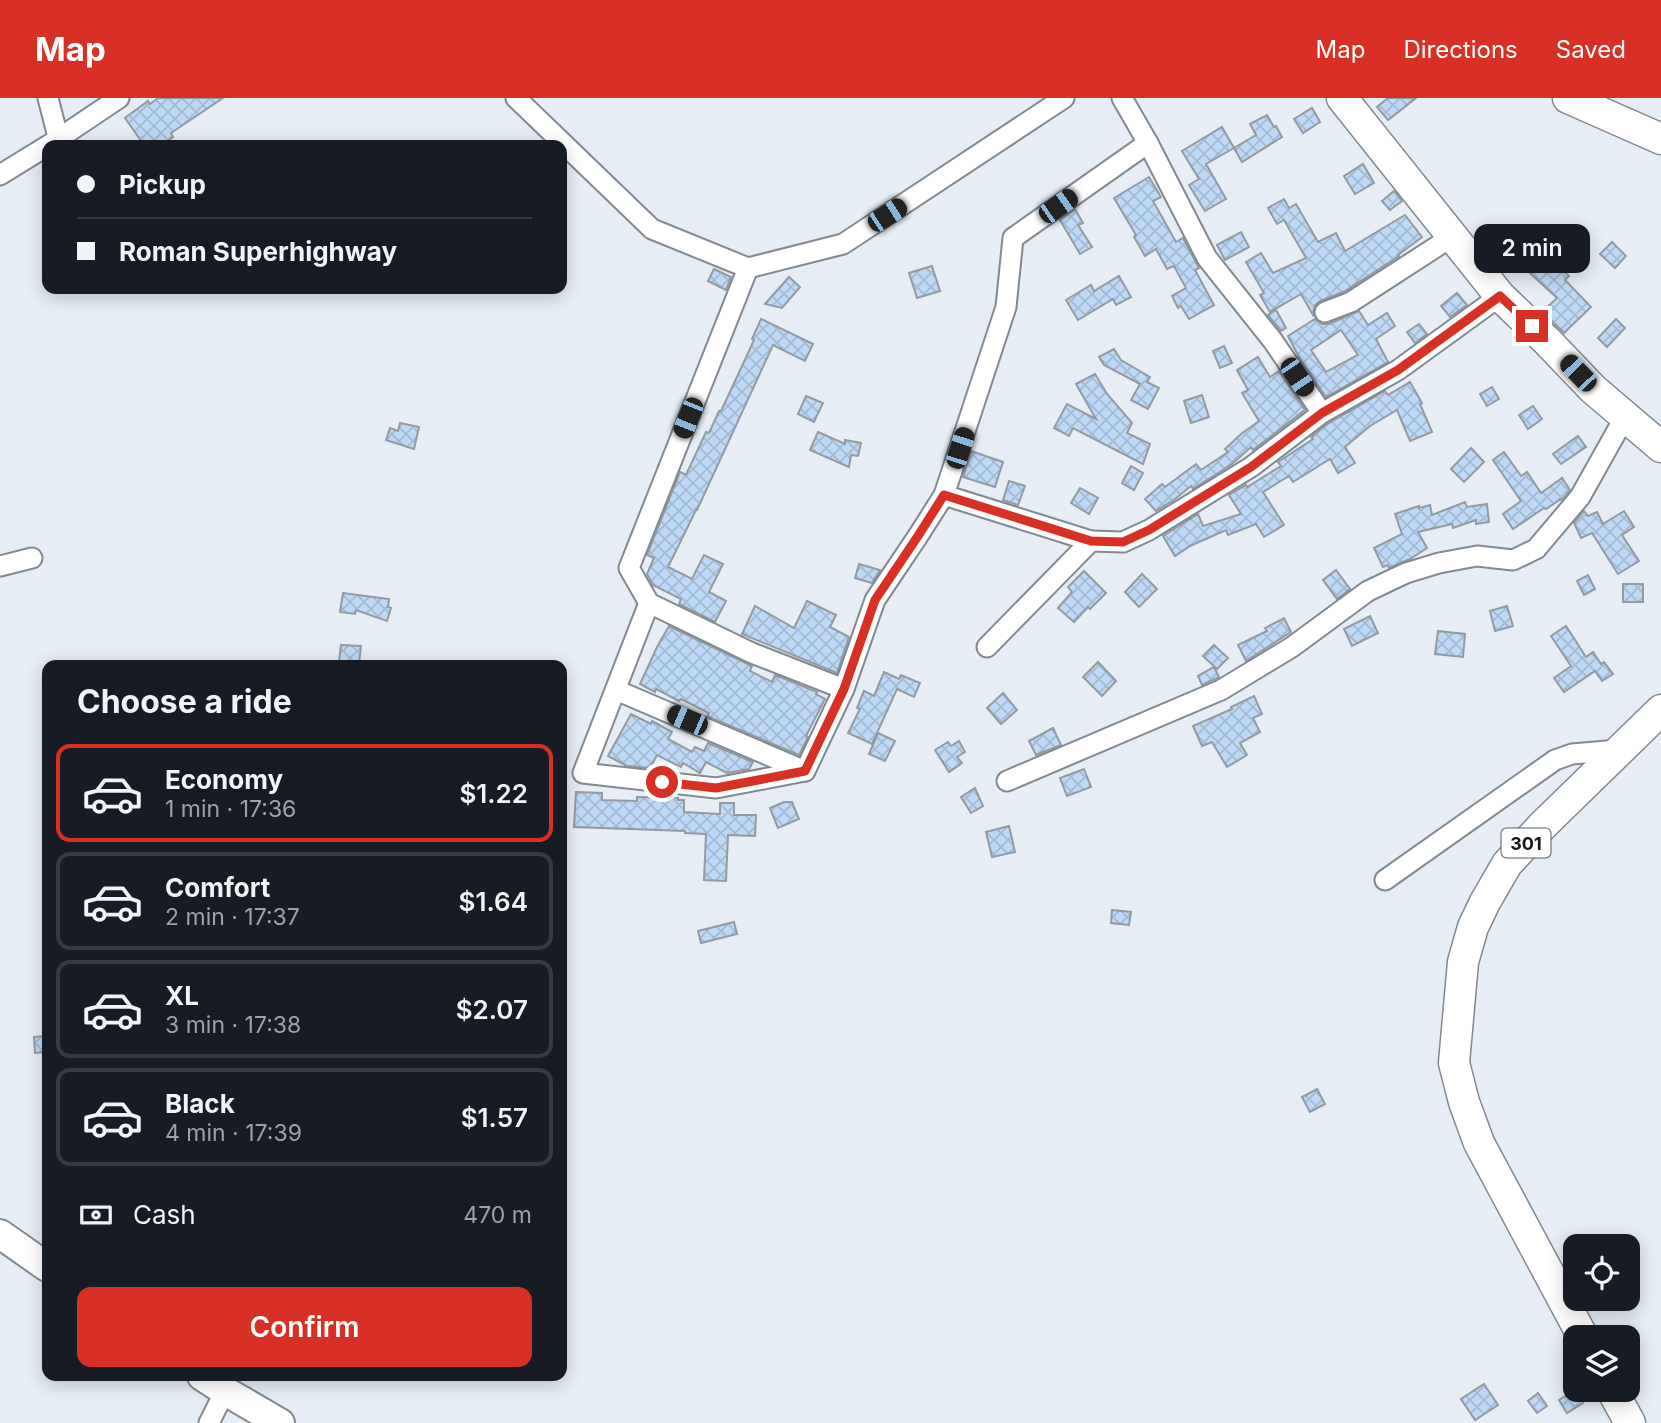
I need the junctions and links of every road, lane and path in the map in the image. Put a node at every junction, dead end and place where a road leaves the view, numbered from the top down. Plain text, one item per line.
1 (48, 98) edge
2 (119, 98) edge
3 (516, 98) edge
4 (1063, 98) edge
5 (1122, 98) edge
6 (1342, 98) edge
7 (1568, 98) edge
8 (1661, 139) edge
9 (53, 140) edge
10 (60, 140) edge
11 (560, 140) edge
12 (1148, 143) junction
13 (567, 147) edge
14 (42, 151) edge
15 (0, 175) edge
16 (1453, 236) junction
17 (748, 268) junction
18 (1500, 296) junction
19 (1325, 312) dead end
20 (1322, 413) junction
21 (1626, 415) junction
22 (1661, 447) edge
23 (944, 495) junction
24 (1091, 541) junction
25 (33, 558) dead end
26 (0, 566) edge
27 (649, 603) junction
28 (987, 647) dead end
29 (844, 689) junction
30 (617, 690) junction
31 (1661, 710) edge
32 (1619, 750) junction
33 (805, 771) junction
34 (1007, 781) dead end
35 (1385, 880) dead end
36 (0, 1234) edge
37 (42, 1263) edge
38 (1577, 1325) edge
39 (214, 1383) edge
40 (1619, 1402) edge
41 (209, 1423) edge
42 (280, 1423) edge
43 (1630, 1423) edge

1 - 9 street
2 - 10 street
3 - 11 street
4 - 17 street
5 - 12 street
6 - 16 main road
7 - 8 main road
12 - 20 street
12 - 23 street
13 - 17 street
14 - 15 street
16 - 18 main road
16 - 19 street
17 - 27 street
18 - 20 street
18 - 21 main road
20 - 24 street
21 - 22 main road
21 - 34 street
23 - 24 street
23 - 29 street
24 - 28 street
25 - 26 street
27 - 29 street
27 - 30 street
29 - 33 street
30 - 33 street
30 - 33 street
31 - 32 main road, 301
32 - 35 street
32 - 38 main road, 301
36 - 37 main road
39 - 41 street
39 - 42 main road
40 - 43 main road

